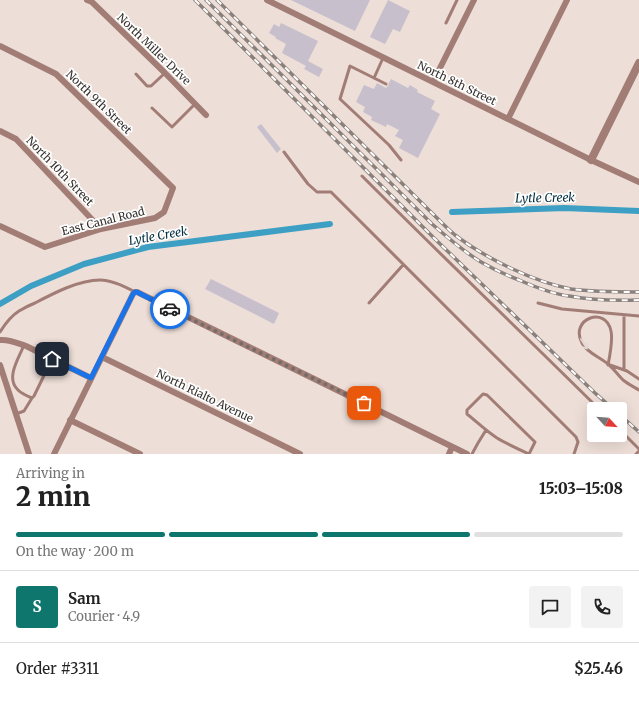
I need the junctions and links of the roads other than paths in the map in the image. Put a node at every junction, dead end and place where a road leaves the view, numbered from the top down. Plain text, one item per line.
1 (87, 0) edge
2 (267, 0) edge
3 (457, 0) edge
4 (474, 0) edge
5 (567, 0) edge
6 (274, 2) edge
7 (446, 23) dead end
8 (0, 46) edge
9 (383, 58) junction
10 (639, 63) edge
11 (166, 73) junction
12 (136, 74) dead end
13 (374, 78) junction
14 (433, 82) junction
15 (386, 84) dead end
16 (195, 104) junction
17 (152, 108) dead end
18 (206, 115) dead end
19 (508, 120) junction
20 (0, 131) edge
21 (284, 152) dead end
22 (401, 160) dead end
23 (591, 160) junction
24 (362, 176) dead end
25 (639, 182) edge
26 (173, 188) joint
27 (0, 226) edge
28 (101, 229) junction
29 (403, 265) junction
30 (135, 292) junction
31 (369, 303) dead end
32 (538, 303) dead end
33 (596, 312) junction
34 (624, 315) junction
35 (639, 316) edge
36 (595, 317) junction
37 (0, 332) edge
38 (0, 340) edge
39 (24, 345) junction
40 (102, 357) junction
41 (52, 359) junction
42 (608, 364) junction
43 (0, 365) edge
44 (624, 370) junction
45 (91, 378) junction
46 (639, 379) edge
47 (639, 390) edge
48 (32, 398) junction
49 (592, 402) edge
50 (16, 414) junction
51 (70, 420) junction
52 (486, 430) junction
53 (627, 437) edge
54 (452, 447) junction
55 (639, 450) edge
56 (29, 454) edge
57 (54, 454) edge
58 (140, 454) edge
59 (300, 454) edge
60 (449, 454) edge
61 (467, 454) edge
62 (472, 454) edge
63 (529, 454) edge
64 (574, 454) edge
65 (636, 454) edge

1 - 11 street, North Miller Drive
2 - 6 street, North 8th Street
3 - 7 lane
4 - 14 street
5 - 19 street
6 - 9 street, North 8th Street
8 - 26 street, North 9th Street
9 - 13 lane
9 - 14 street, North 8th Street
10 - 23 street
11 - 12 lane
11 - 16 street, North Miller Drive
13 - 15 lane
13 - 22 lane
14 - 19 street, North 8th Street
16 - 17 lane
16 - 18 street, North Miller Drive
19 - 23 street, North 8th Street
20 - 28 street, North 10th Street
21 - 29 lane
23 - 25 street, North 8th Street
24 - 49 lane
26 - 28 street, East Canal Road
27 - 28 street, East Canal Road
29 - 31 lane
29 - 64 lane
30 - 37 lane
30 - 40 street
30 - 54 street
32 - 33 lane
33 - 34 lane
33 - 36 lane
34 - 35 lane
34 - 44 lane
36 - 42 lane
36 -> 42 lane
38 - 39 street
39 - 41 street
39 - 48 lane
40 - 45 street
40 - 59 street, North Rialto Avenue
41 - 45 street
41 - 48 lane
42 - 44 lane
42 - 47 lane
43 - 50 street
44 - 46 lane
45 - 51 street
48 - 50 lane
50 - 56 street
51 - 57 street
51 - 58 street
52 - 62 lane
52 - 63 lane
52 - 63 lane
53 - 55 lane
54 - 60 street
54 - 61 street
55 - 65 lane

